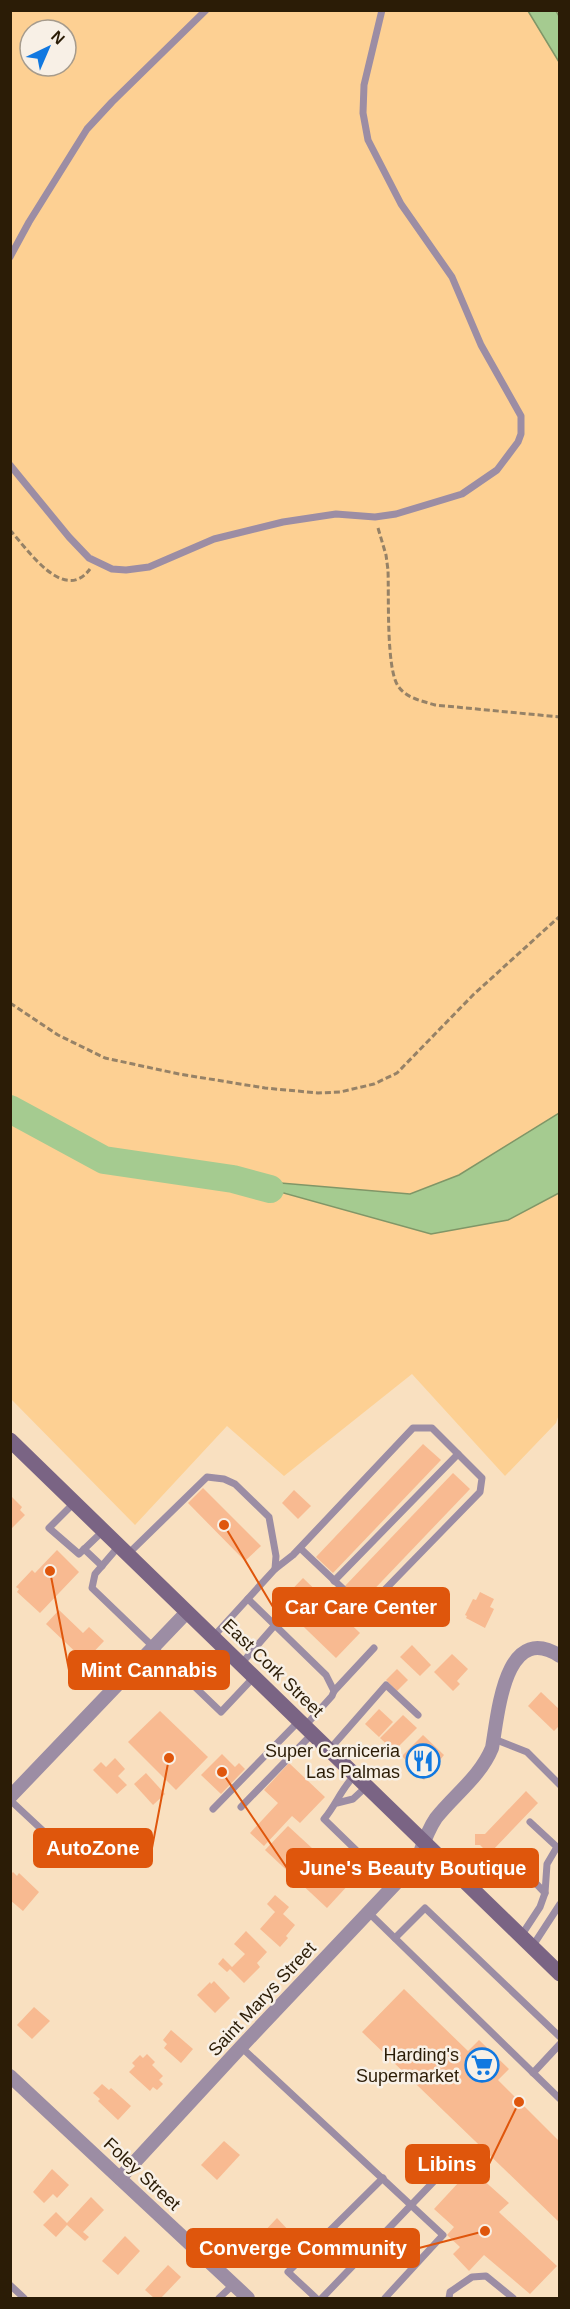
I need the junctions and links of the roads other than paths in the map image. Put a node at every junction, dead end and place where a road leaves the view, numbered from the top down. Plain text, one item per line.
1 (206, 10) edge
2 (382, 10) edge
3 (10, 257) edge
4 (10, 465) edge
5 (10, 1440) edge
6 (458, 1454) junction
7 (75, 1503) junction
8 (104, 1530) junction
9 (300, 1548) junction
10 (84, 1549) junction
11 (124, 1550) junction
12 (102, 1566) junction
13 (275, 1569) junction
14 (334, 1581) junction
15 (248, 1599) junction
16 (187, 1612) junction
17 (275, 1625) junction
18 (213, 1637) junction
19 (154, 1647) junction
20 (374, 1648) dead end
21 (560, 1656) edge
22 (241, 1664) junction
23 (254, 1677) junction
24 (334, 1691) junction
25 (418, 1715) dead end
26 (305, 1727) junction
27 (494, 1739) junction
28 (329, 1750) junction
29 (355, 1775) junction
30 (560, 1785) edge
31 (367, 1786) junction
32 (10, 1799) edge
33 (337, 1803) junction
34 (241, 1807) dead end
35 (213, 1809) dead end
36 (530, 1822) dead end
37 (424, 1842) junction
38 (69, 1855) dead end
39 (509, 1855) dead end
40 (393, 1886) junction
41 (546, 1893) junction
42 (560, 1904) edge
43 (369, 1913) junction
44 (521, 1936) junction
45 (395, 1938) junction
46 (532, 1947) junction
47 (560, 1974) edge
48 (560, 2037) edge
49 (560, 2044) edge
50 (241, 2047) junction
51 (533, 2073) junction
52 (10, 2076) edge
53 (560, 2099) edge
54 (462, 2152) dead end
55 (120, 2178) junction
56 (383, 2178) junction
57 (411, 2205) junction
58 (233, 2284) junction
59 (10, 2285) edge
60 (24, 2298) edge
61 (219, 2298) edge
62 (248, 2298) edge
63 (316, 2298) edge
64 (322, 2298) edge
65 (385, 2298) edge
66 (449, 2298) edge
67 (513, 2298) edge

1 - 3 lane
2 - 4 lane
5 - 7 street, East Cork Street
6 - 9 lane
6 - 14 lane
6 - 14 lane
7 - 8 street, East Cork Street
7 - 10 lane
8 - 10 lane
8 - 11 street, East Cork Street
9 - 13 lane
9 - 14 lane
10 - 12 lane
11 - 12 lane
11 - 13 lane
11 - 16 street, East Cork Street
12 - 19 lane
13 - 15 lane
15 - 17 lane
15 - 18 lane
16 - 18 street, East Cork Street
16 - 19 street
17 - 22 lane
17 - 24 lane
18 - 22 street, East Cork Street
19 - 23 lane
19 - 32 street
20 - 24 lane
21 - 27 street, Saint Marys Street
22 - 23 street, East Cork Street
23 - 26 street, East Cork Street
24 - 26 lane
25 - 28 lane
26 - 28 street, East Cork Street
26 - 34 lane
26 - 35 lane
27 - 30 lane
27 - 37 street, Saint Marys Street
28 - 29 street, East Cork Street
29 - 31 street, East Cork Street
29 - 33 lane
31 - 33 lane
31 - 37 street, East Cork Street
32 - 38 lane
33 - 40 lane
36 - 41 lane
37 - 40 street, Saint Marys Street
37 - 44 street, East Cork Street
39 - 41 lane
40 - 43 street, Saint Marys Street
41 - 44 lane
42 - 46 lane
43 - 45 lane
43 - 50 street, Saint Marys Street
44 - 46 street, East Cork Street
45 - 48 lane
45 - 51 lane
46 - 47 street, East Cork Street
49 - 51 lane
50 - 55 street, Saint Marys Street
50 - 56 lane
51 - 53 lane
52 - 55 street, Foley Street
54 - 57 lane
55 - 58 street, Foley Street
56 - 57 lane
56 - 63 lane
57 - 64 lane
57 - 65 lane
58 - 61 lane
58 - 62 street, Foley Street
59 - 60 lane
66 - 67 lane

